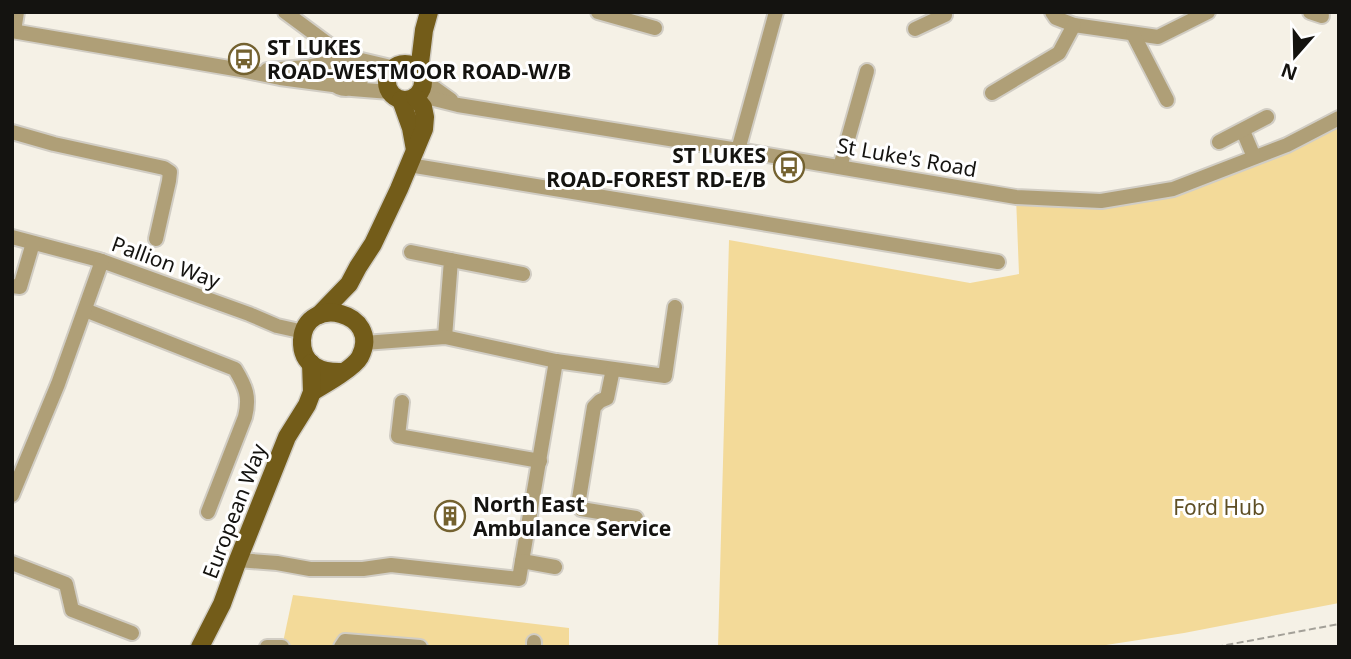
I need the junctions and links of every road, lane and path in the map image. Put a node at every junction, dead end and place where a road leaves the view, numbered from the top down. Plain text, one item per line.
1 (17, 12) edge
2 (285, 12) edge
3 (429, 12) edge
4 (598, 12) edge
5 (776, 12) edge
6 (943, 12) edge
7 (1052, 12) edge
8 (1099, 12) edge
9 (1208, 12) edge
10 (1074, 25) junction
11 (1096, 28) junction
12 (655, 29) dead end
13 (915, 29) dead end
14 (424, 30) junction
15 (13, 31) edge
16 (1133, 34) junction
17 (344, 59) junction
18 (397, 67) junction
19 (241, 70) junction
20 (867, 71) dead end
21 (333, 85) junction
22 (352, 89) junction
23 (411, 89) junction
24 (992, 93) dead end
25 (1167, 100) dead end
26 (1267, 117) dead end
27 (1339, 118) edge
28 (1243, 131) junction
29 (12, 132) edge
30 (1219, 142) dead end
31 (738, 150) junction
32 (1254, 157) junction
33 (412, 158) junction
34 (840, 167) junction
35 (12, 237) edge
36 (156, 239) dead end
37 (33, 243) junction
38 (411, 252) dead end
39 (451, 260) junction
40 (102, 261) junction
41 (998, 262) dead end
42 (523, 274) dead end
43 (349, 284) junction
44 (12, 286) edge
45 (675, 307) dead end
46 (85, 310) junction
47 (319, 315) junction
48 (354, 320) junction
49 (304, 332) junction
50 (445, 337) junction
51 (364, 343) junction
52 (556, 361) junction
53 (311, 363) junction
54 (606, 367) junction
55 (343, 372) junction
56 (312, 392) junction
57 (402, 402) dead end
58 (540, 461) junction
59 (12, 495) edge
60 (208, 512) dead end
61 (636, 518) dead end
62 (238, 560) junction
63 (522, 561) junction
64 (12, 563) edge
65 (555, 567) dead end
66 (1339, 624) edge
67 (132, 633) dead end
68 (200, 647) edge
69 (267, 647) edge
70 (282, 647) edge
71 (341, 647) edge
72 (419, 647) edge
73 (1216, 647) edge

1 - 15 street
2 - 17 street
3 - 14 main road
4 - 12 street
5 - 31 street
6 - 13 street
7 - 10 street
8 - 11 street
9 - 16 street
10 - 11 street
10 - 24 street
11 - 16 street
14 - 18 main road
14 - 23 main road
15 - 19 street
16 - 25 street
17 - 18 street
17 - 19 street
17 - 21 street
17 - 22 street
18 - 23 main road
18 - 23 main road
19 - 21 street
20 - 34 street
21 - 22 street
22 - 23 street
23 - 31 street, St Luke's Road
23 - 33 main road
26 - 28 street
27 - 32 street, St Luke's Road
28 - 30 street
28 - 32 street
29 - 36 street
31 - 34 street, St Luke's Road
32 - 34 street, St Luke's Road
33 - 41 street
33 - 43 main road
35 - 37 street, Pallion Way
37 - 40 street, Pallion Way
37 - 44 street
38 - 39 street
39 - 42 street
39 - 50 street
40 - 46 street
40 - 49 street, Pallion Way
43 - 47 main road
43 - 48 main road
45 - 54 street
46 - 59 street
46 - 60 street
47 - 48 main road
47 - 49 main road
48 - 51 main road
49 - 53 main road
50 - 51 street
50 - 52 street
51 - 55 main road
52 - 54 street
52 - 58 street
53 - 55 main road
53 - 56 main road
54 - 61 street
55 - 56 main road
56 - 62 main road, European Way
57 - 58 street
58 - 63 street
62 - 63 street
62 - 68 main road, European Way
63 - 65 street
64 - 67 street
66 - 73 path
69 - 70 street
71 - 72 street

